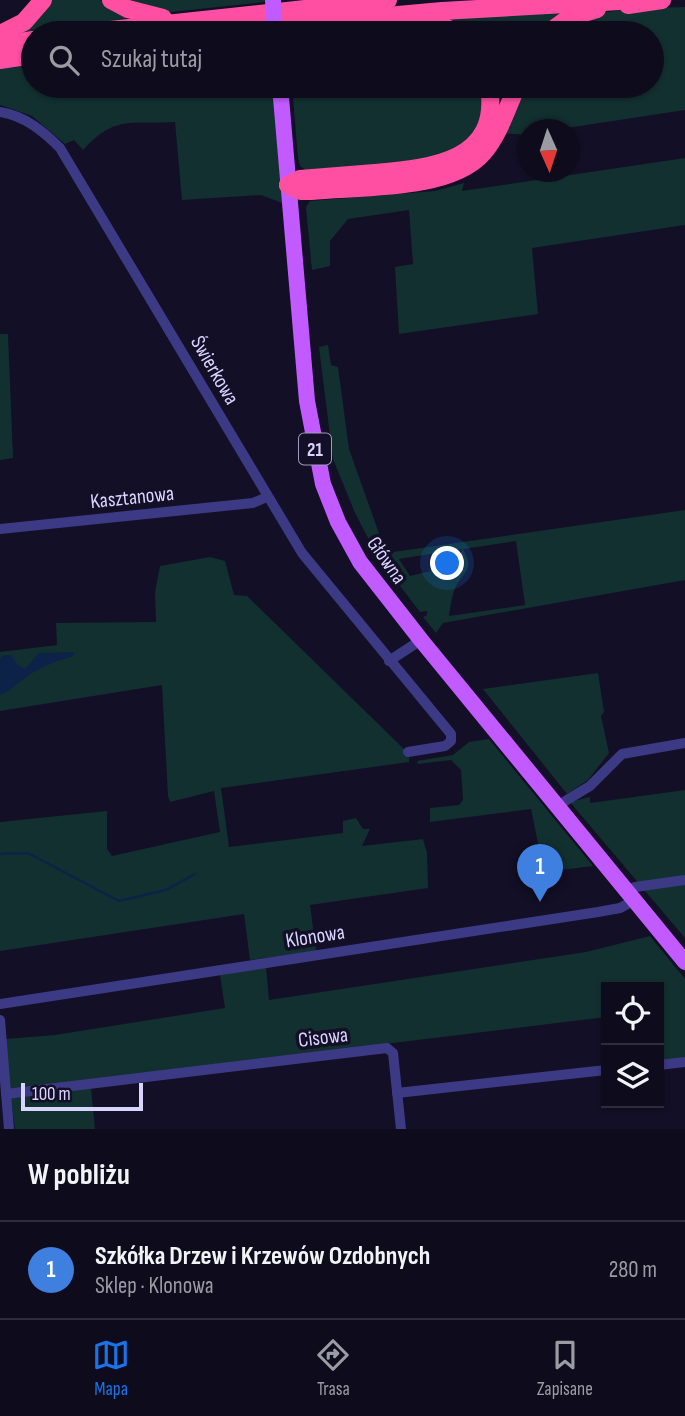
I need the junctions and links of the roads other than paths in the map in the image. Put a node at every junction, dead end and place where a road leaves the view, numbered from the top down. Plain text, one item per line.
1 (43, 0) edge
2 (111, 0) edge
3 (638, 0) edge
4 (662, 0) edge
5 (273, 6) edge
6 (391, 7) edge
7 (25, 21) edge
8 (178, 21) joint
9 (289, 21) edge
10 (429, 21) edge
11 (568, 21) edge
12 (21, 24) edge
13 (0, 34) edge
14 (21, 42) edge
15 (0, 45) edge
16 (21, 57) edge
17 (0, 60) edge
18 (281, 98) edge
19 (490, 98) edge
20 (512, 98) edge
21 (0, 112) edge
22 (288, 186) junction
23 (267, 497) junction
24 (0, 529) edge
25 (421, 640) junction
26 (389, 662) junction
27 (685, 743) edge
28 (408, 752) dead end
29 (556, 806) junction
30 (685, 880) edge
31 (631, 896) junction
32 (685, 962) edge
33 (0, 1004) edge
34 (0, 1020) edge
35 (685, 1062) edge
36 (664, 1064) edge
37 (601, 1071) edge
38 (397, 1093) junction
39 (6, 1094) junction
40 (9, 1129) edge
41 (401, 1129) edge

1 - 7 highway
2 - 8 highway
3 - 6 highway
4 - 11 highway
5 - 6 highway
5 - 8 highway
6 - 9 highway
6 - 10 highway
12 - 13 highway
14 - 15 highway
16 - 17 highway
18 - 22 main road, Główna / 21
19 - 22 highway
20 - 22 highway
21 - 23 street, Świerkowa
22 - 25 main road, Główna / 21
23 - 24 street, Kasztanowa
23 - 26 street, Świerkowa
25 - 26 street
25 - 29 main road, Główna / 21
26 - 28 street, Świerkowa
27 - 29 street
29 - 31 main road, Główna / 21
30 - 31 street, Klonowa
31 - 32 main road, Główna / 21
31 - 33 street, Klonowa
34 - 39 street
35 - 36 street
37 - 38 street
38 - 39 street, Cisowa
38 - 41 street
39 - 40 street

